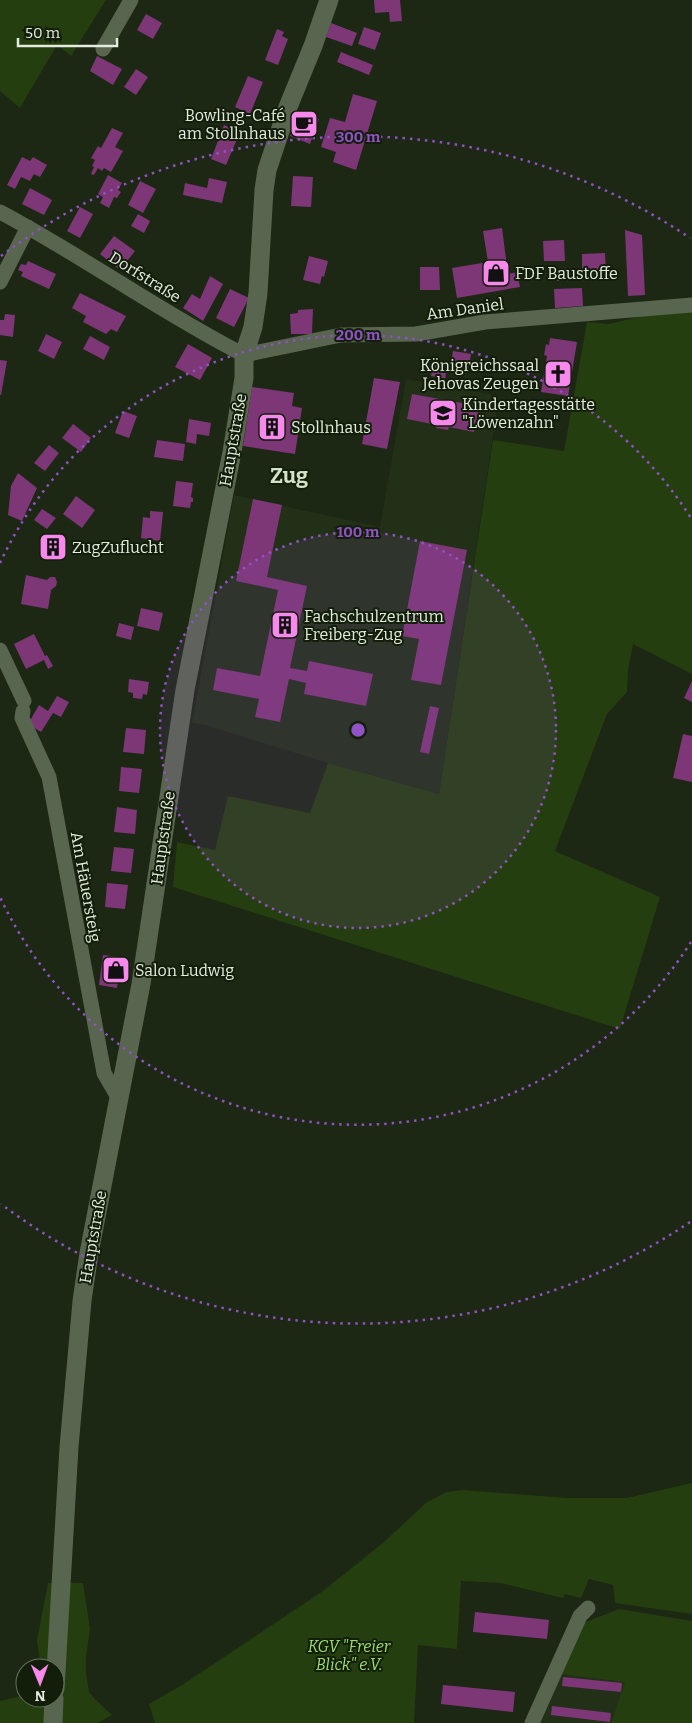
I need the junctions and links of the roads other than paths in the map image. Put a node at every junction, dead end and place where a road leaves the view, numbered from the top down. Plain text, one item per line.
1 (131, 0) edge
2 (329, 0) edge
3 (102, 49) dead end
4 (0, 212) edge
5 (28, 227) junction
6 (0, 282) edge
7 (692, 305) edge
8 (244, 355) junction
9 (0, 650) edge
10 (119, 1099) junction
11 (588, 1608) dead end
12 (57, 1658) edge
13 (54, 1708) edge
14 (53, 1723) edge
15 (532, 1723) edge

1 - 3 street
2 - 8 street, Hauptstraße
4 - 5 street, Dorfstraße
5 - 6 street
5 - 8 street, Dorfstraße
7 - 8 street, Am Daniel
8 - 10 street, Hauptstraße
9 - 10 street, Am Häuersteig
10 - 12 street, Hauptstraße
11 - 15 street
13 - 14 street

